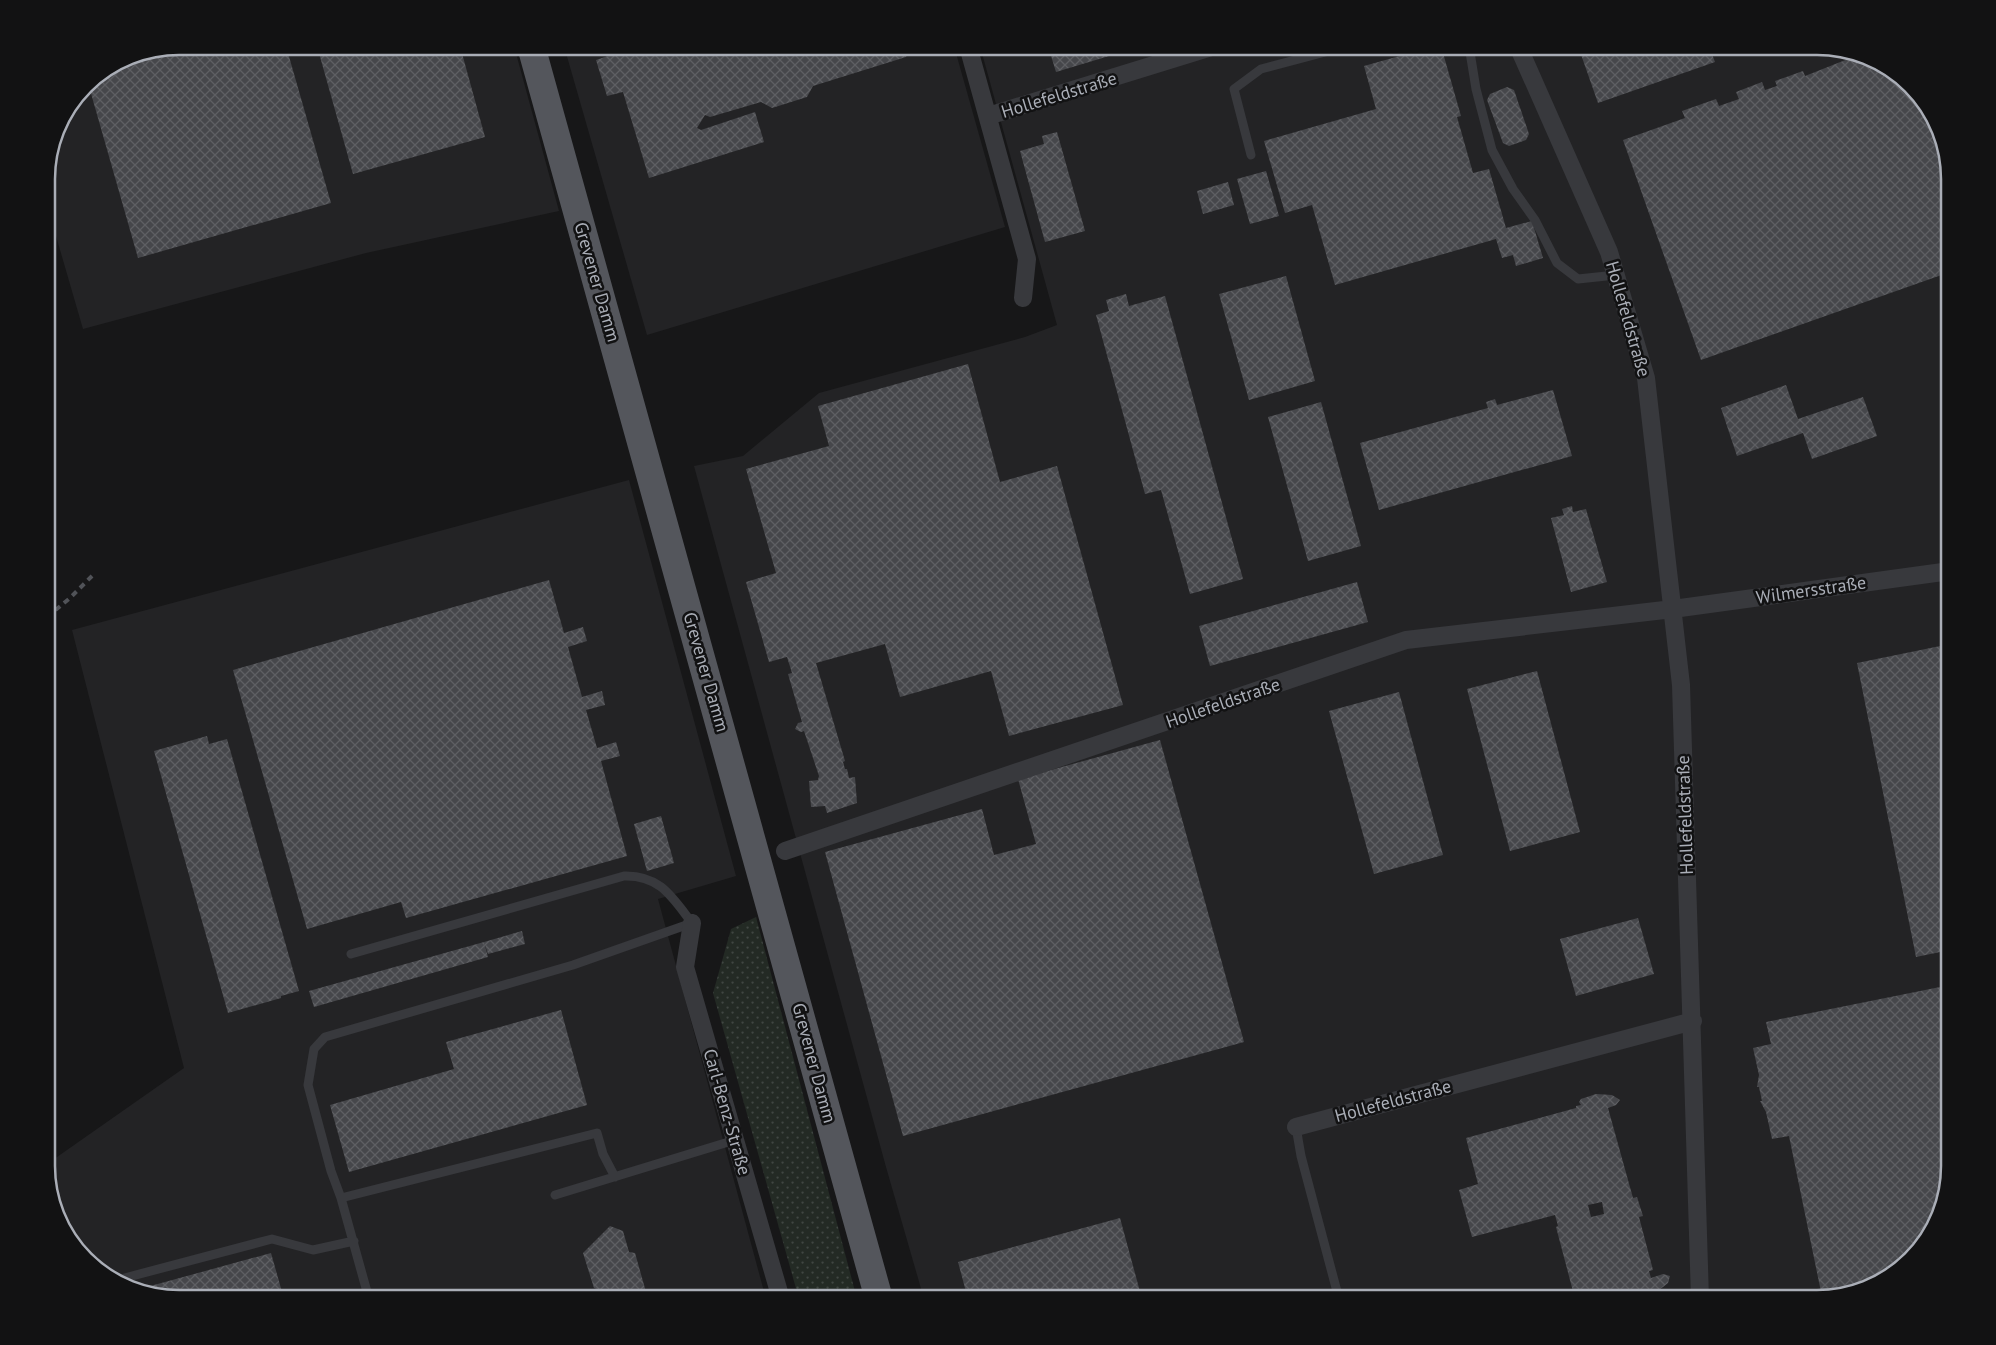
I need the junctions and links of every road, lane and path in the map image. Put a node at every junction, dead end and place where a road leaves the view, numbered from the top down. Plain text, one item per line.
1 (533, 55) edge
2 (971, 55) edge
3 (1187, 55) edge
4 (1314, 55) edge
5 (1470, 55) edge
6 (1522, 55) edge
7 (988, 116) junction
8 (1251, 156) dead end
9 (1616, 275) junction
10 (1023, 298) dead end
11 (1941, 572) edge
12 (1673, 609) junction
13 (785, 851) dead end
14 (692, 923) junction
15 (351, 954) dead end
16 (1692, 1021) junction
17 (1296, 1126) joint
18 (735, 1140) junction
19 (615, 1177) junction
20 (555, 1195) dead end
21 (341, 1198) junction
22 (354, 1241) junction
23 (126, 1278) edge
24 (367, 1290) edge
25 (778, 1290) edge
26 (877, 1290) edge
27 (1337, 1290) edge
28 (1700, 1290) edge

1 - 26 main road, Grevener Damm
2 - 7 street, Hollefeldstraße
3 - 7 street, Hollefeldstraße
4 - 8 lane
5 - 9 lane
6 - 9 street, Hollefeldstraße
7 - 10 street, Hollefeldstraße
9 - 12 street, Hollefeldstraße
11 - 12 street, Wilmersstraße
12 - 13 street, Hollefeldstraße
12 - 16 street, Hollefeldstraße
14 - 15 lane
14 - 18 street, Carl-Benz-Straße
14 - 21 lane
16 - 17 street, Hollefeldstraße
16 - 28 street, Hollefeldstraße
17 - 27 lane
18 - 19 lane
18 - 25 street, Carl-Benz-Straße
19 - 20 lane
19 - 21 lane
21 - 22 lane
22 - 23 lane
22 - 24 lane

